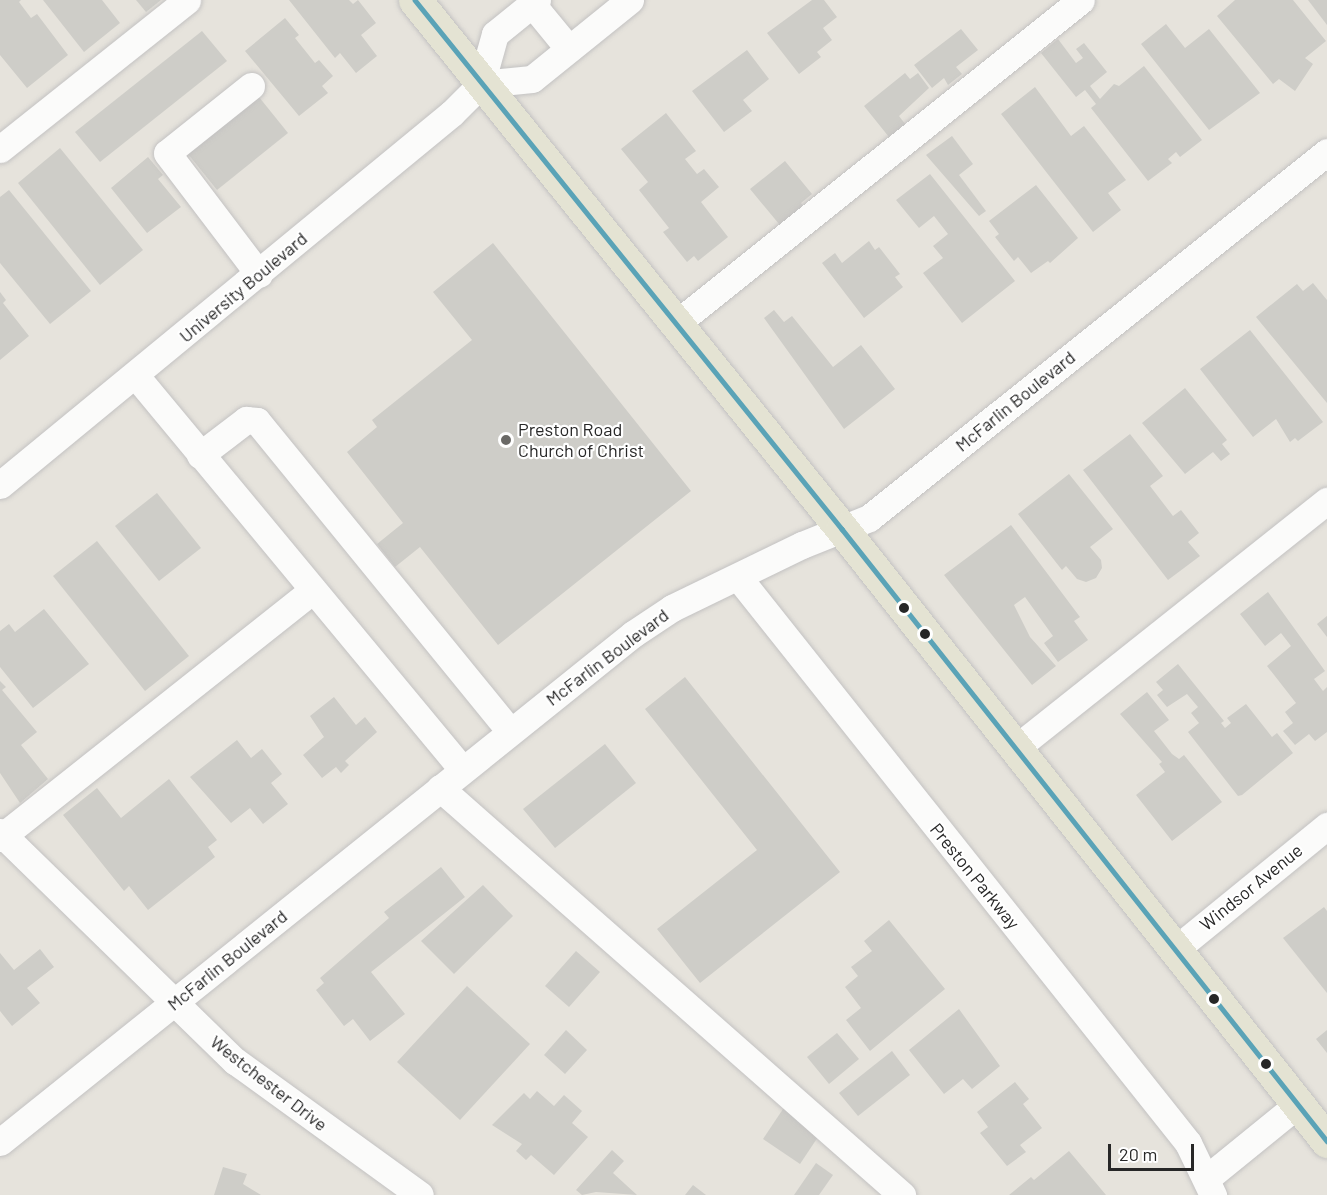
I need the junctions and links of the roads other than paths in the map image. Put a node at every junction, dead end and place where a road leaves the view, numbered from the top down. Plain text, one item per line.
1 (188, 0) edge
2 (415, 0) edge
3 (630, 0) edge
4 (1081, 0) edge
5 (534, 2) edge
6 (569, 49) junction
7 (481, 84) junction
8 (251, 86) dead end
9 (0, 149) edge
10 (1327, 152) edge
11 (259, 274) junction
12 (677, 323) junction
13 (136, 376) junction
14 (200, 455) junction
15 (0, 485) edge
16 (1327, 501) edge
17 (842, 529) junction
18 (738, 577) junction
19 (313, 590) junction
20 (510, 731) junction
21 (1016, 748) junction
22 (462, 769) junction
23 (440, 788) junction
24 (1327, 826) edge
25 (1, 835) edge
26 (1176, 949) junction
27 (173, 1004) junction
28 (1298, 1104) junction
29 (1327, 1141) edge
30 (0, 1142) edge
31 (1210, 1187) edge
32 (420, 1195) edge
33 (902, 1195) edge

1 - 9 street
2 - 7 main road
3 - 6 street
4 - 12 street
5 - 6 street
5 - 7 street, University Boulevard
6 - 7 street
7 - 11 street, University Boulevard
7 - 12 main road
8 - 11 street
10 - 17 street, McFarlin Boulevard
11 - 13 street, University Boulevard
12 - 17 main road
13 - 14 street
13 - 15 street, University Boulevard
14 - 19 street
14 - 20 street
16 - 21 street
17 - 18 street, McFarlin Boulevard
17 - 21 main road
18 - 20 street, McFarlin Boulevard
18 - 31 street, Preston Parkway
19 - 22 street
19 - 25 street
20 - 22 street, McFarlin Boulevard
21 - 26 main road
22 - 23 street, McFarlin Boulevard
23 - 27 street, McFarlin Boulevard
23 - 33 street
24 - 26 street, Windsor Avenue
25 - 27 street, Westchester Drive
26 - 28 main road
27 - 30 street, McFarlin Boulevard
27 - 32 street, Westchester Drive
28 - 29 main road
28 - 31 street, Preston Parkway

